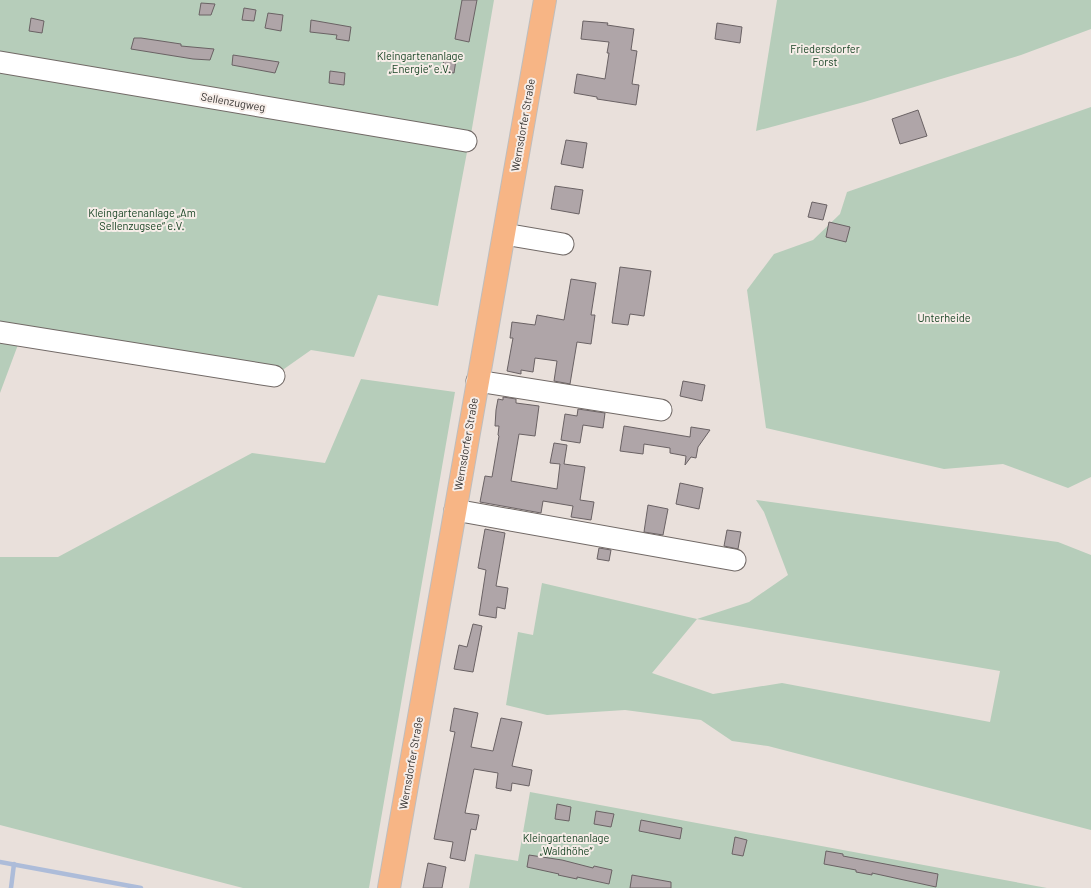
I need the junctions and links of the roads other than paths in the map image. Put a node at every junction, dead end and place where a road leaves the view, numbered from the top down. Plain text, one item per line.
1 (545, 0) edge
2 (0, 62) edge
3 (466, 141) dead end
4 (504, 234) junction
5 (564, 244) dead end
6 (0, 332) edge
7 (274, 376) dead end
8 (477, 381) junction
9 (661, 410) dead end
10 (455, 510) junction
11 (735, 560) dead end
12 (389, 888) edge

1 - 4 main road, Wernsdorfer Straße
2 - 3 lane, Sellenzugweg
4 - 5 lane
4 - 8 main road, Wernsdorfer Straße
6 - 7 lane
8 - 9 lane
8 - 10 main road, Wernsdorfer Straße
10 - 11 lane
10 - 12 main road, Wernsdorfer Straße

